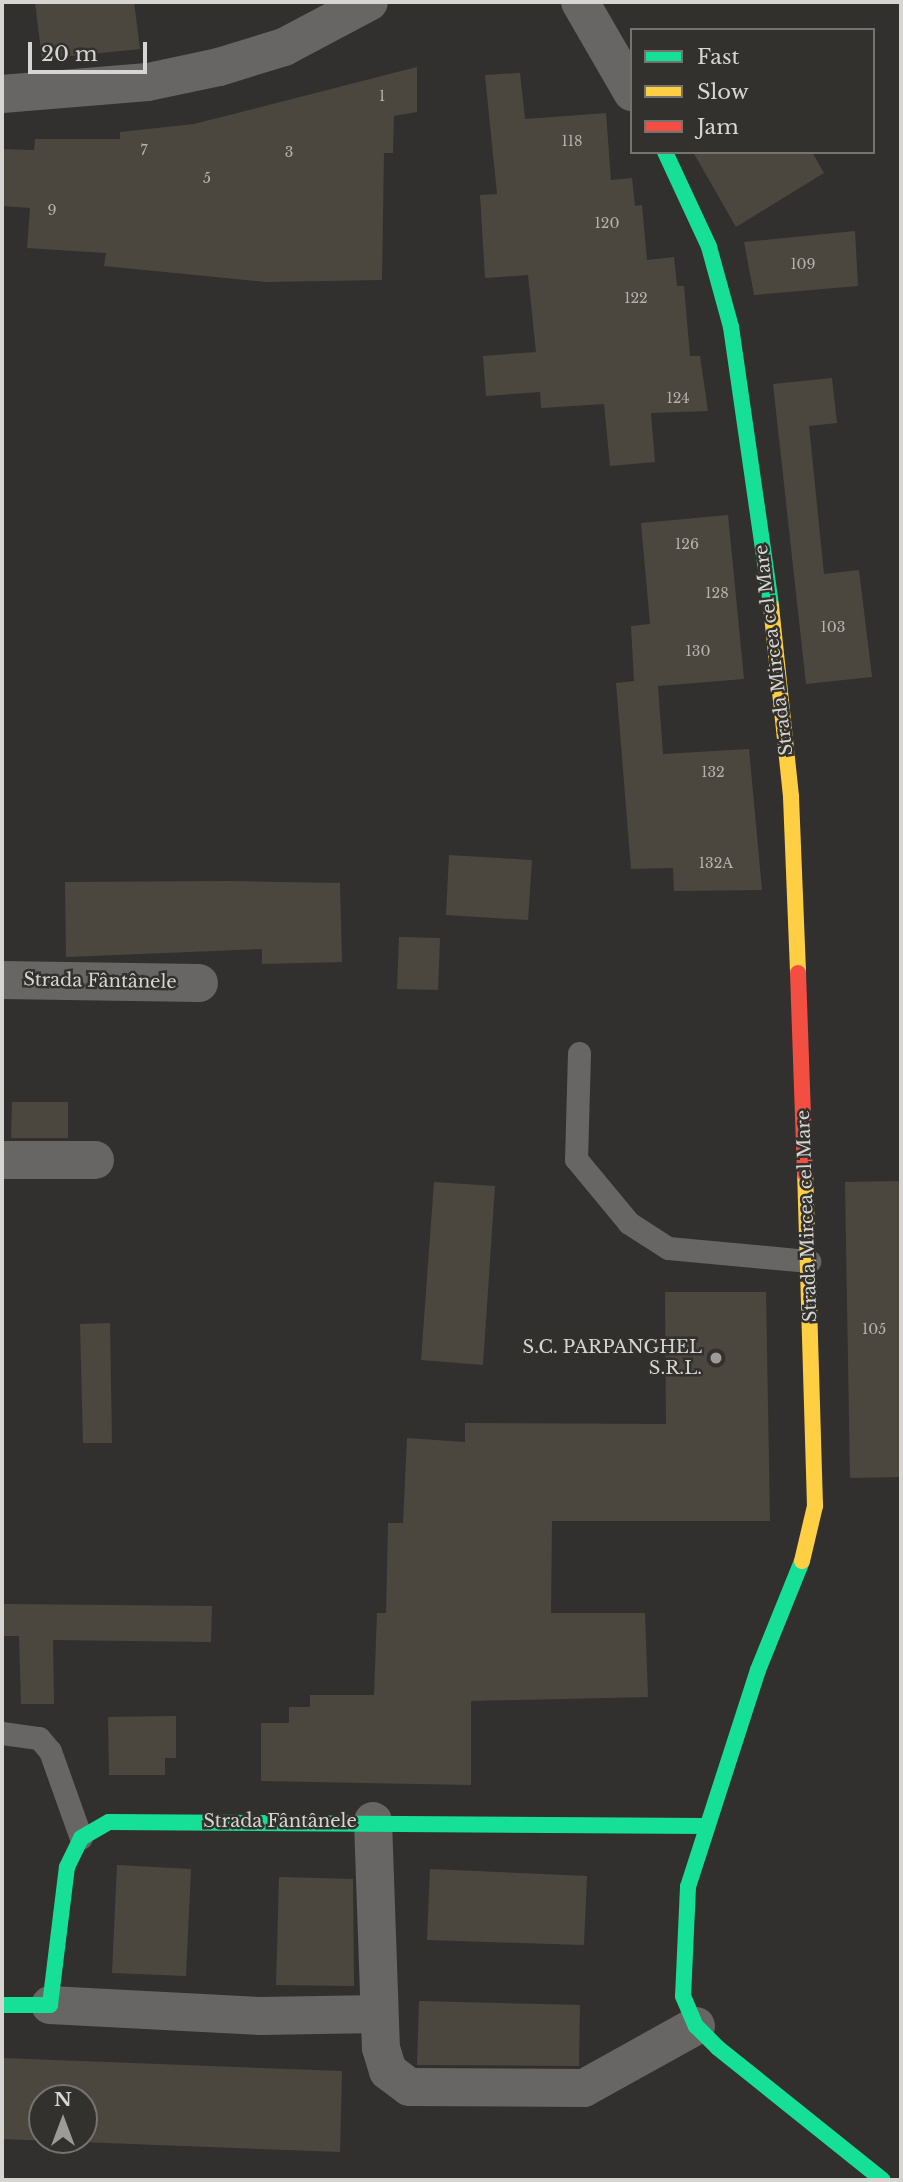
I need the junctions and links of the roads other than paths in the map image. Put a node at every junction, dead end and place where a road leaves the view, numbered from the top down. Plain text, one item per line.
1 (369, 2) edge
2 (580, 2) edge
3 (630, 89) edge
4 (2, 94) edge
5 (666, 154) edge
6 (2, 980) edge
7 (199, 983) dead end
8 (579, 1053) dead end
9 (2, 1160) edge
10 (95, 1160) dead end
11 (809, 1261) junction
12 (2, 1733) edge
13 (373, 1821) junction
14 (705, 1826) junction
15 (81, 1838) junction
16 (2, 2005) edge
17 (50, 2005) junction
18 (378, 2014) junction
19 (696, 2026) junction
20 (884, 2180) edge

1 - 4 street
2 - 3 street
5 - 11 street, Strada Mircea cel Mare
6 - 7 street, Strada Fântânele
8 - 11 lane
9 - 10 street
11 - 14 street, Strada Mircea cel Mare
12 - 15 lane
13 - 14 street, Strada Fântânele
13 - 15 street, Strada Fântânele
13 - 18 street
14 - 19 street, Strada Mircea cel Mare
15 - 17 street
16 - 17 street
17 - 18 street
18 - 19 street
19 - 20 street, Strada Mircea cel Mare

